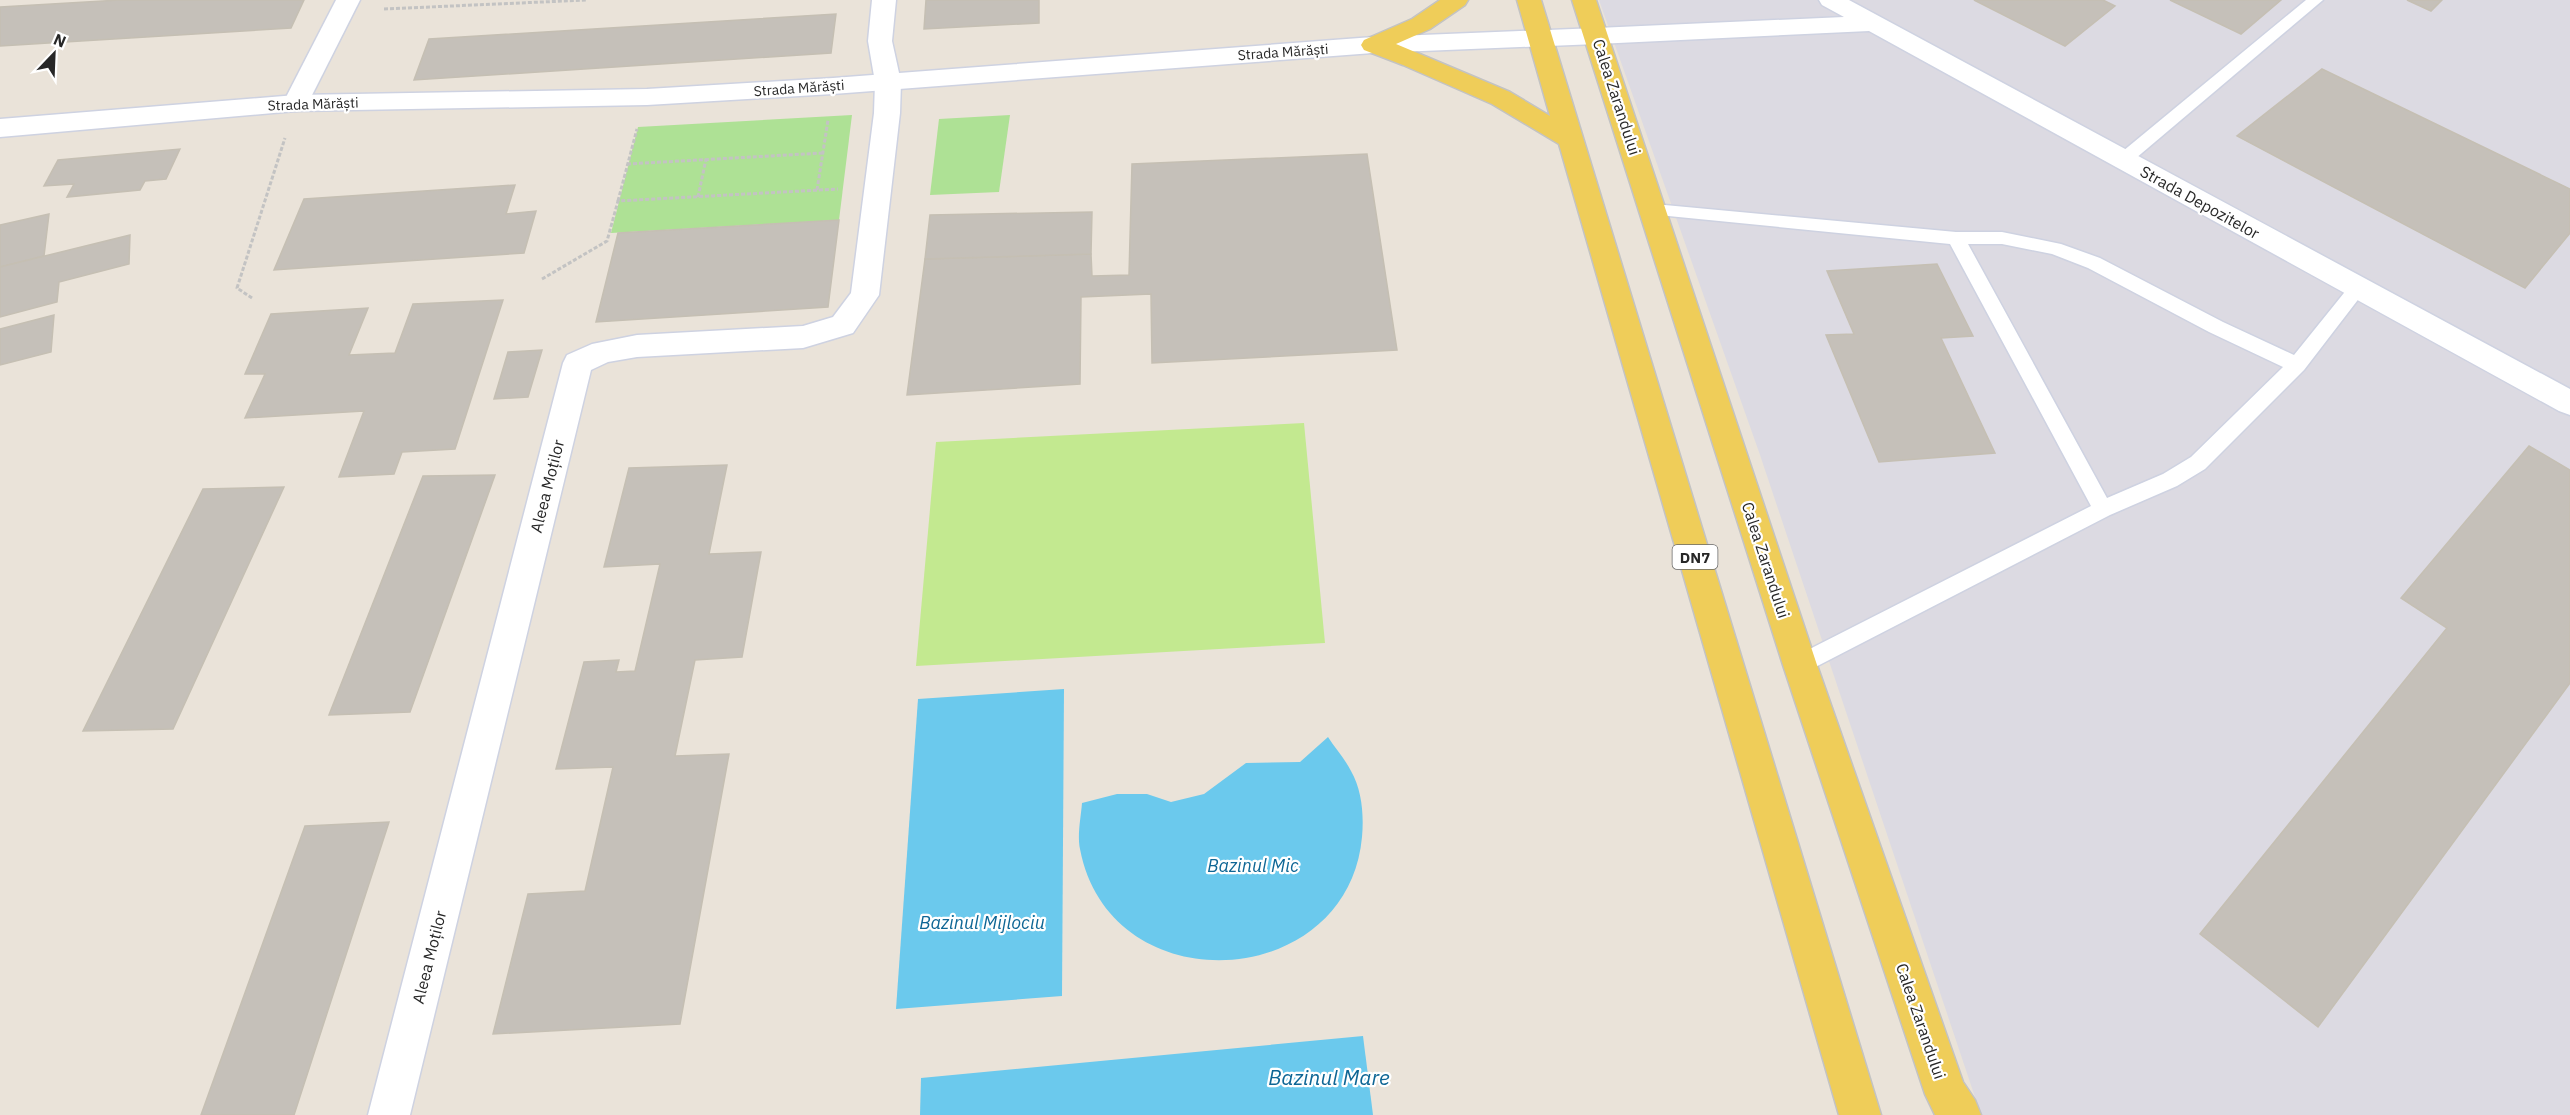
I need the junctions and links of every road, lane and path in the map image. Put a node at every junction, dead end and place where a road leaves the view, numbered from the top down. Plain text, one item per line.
1 (587, 0) edge
2 (884, 0) edge
3 (1456, 0) edge
4 (1529, 0) edge
5 (1584, 0) edge
6 (1831, 0) edge
7 (2315, 0) edge
8 (539, 1) edge
9 (346, 6) edge
10 (1873, 23) junction
11 (1597, 36) junction
12 (1540, 38) junction
13 (1373, 45) junction
14 (888, 82) junction
15 (833, 86) junction
16 (647, 97) junction
17 (296, 103) junction
18 (0, 128) edge
19 (1571, 140) junction
20 (823, 153) junction
21 (706, 159) junction
22 (2123, 160) junction
23 (627, 164) junction
24 (878, 188) junction
25 (817, 190) junction
26 (698, 197) junction
27 (618, 201) junction
28 (1654, 210) junction
29 (1956, 238) junction
30 (542, 279) dead end
31 (2358, 288) junction
32 (252, 298) dead end
33 (2297, 365) junction
34 (2570, 403) edge
35 (2103, 509) junction
36 (1800, 665) junction
37 (389, 1115) edge
38 (1860, 1115) edge
39 (1960, 1115) edge

1 - 8 path
2 - 14 street, Aleea Moților
3 - 13 main road
4 - 12 main road, DN7
5 - 11 main road, Calea Zarandului
6 - 10 street, Strada Depozitelor
7 - 22 lane
8 - 9 path
9 - 17 street
10 - 11 street, Strada Mărăști
10 - 22 street, Strada Depozitelor
11 - 12 street, Strada Mărăști
11 - 28 main road, Calea Zarandului
12 - 13 street, Strada Mărăști
12 - 19 main road, DN7
13 - 14 street, Strada Mărăști
13 - 19 main road
14 - 15 street, Strada Mărăști
14 - 24 street, Aleea Moților
15 - 16 street, Strada Mărăști
15 - 20 path
16 - 17 street, Strada Mărăști
16 - 23 path
17 - 18 street, Strada Mărăști
17 - 32 path
19 - 38 main road, DN7
20 - 21 path
20 - 25 path
21 - 23 path
21 - 26 path
22 - 31 street, Strada Depozitelor
23 - 27 path
24 - 25 path
24 - 37 street, Aleea Moților
25 - 26 path
26 - 27 path
27 - 30 path
28 - 29 lane
28 - 36 main road, Calea Zarandului
29 - 33 lane
29 - 35 lane
31 - 33 lane
31 - 34 street, Strada Depozitelor
33 - 35 lane
35 - 36 lane
36 - 39 main road, Calea Zarandului

